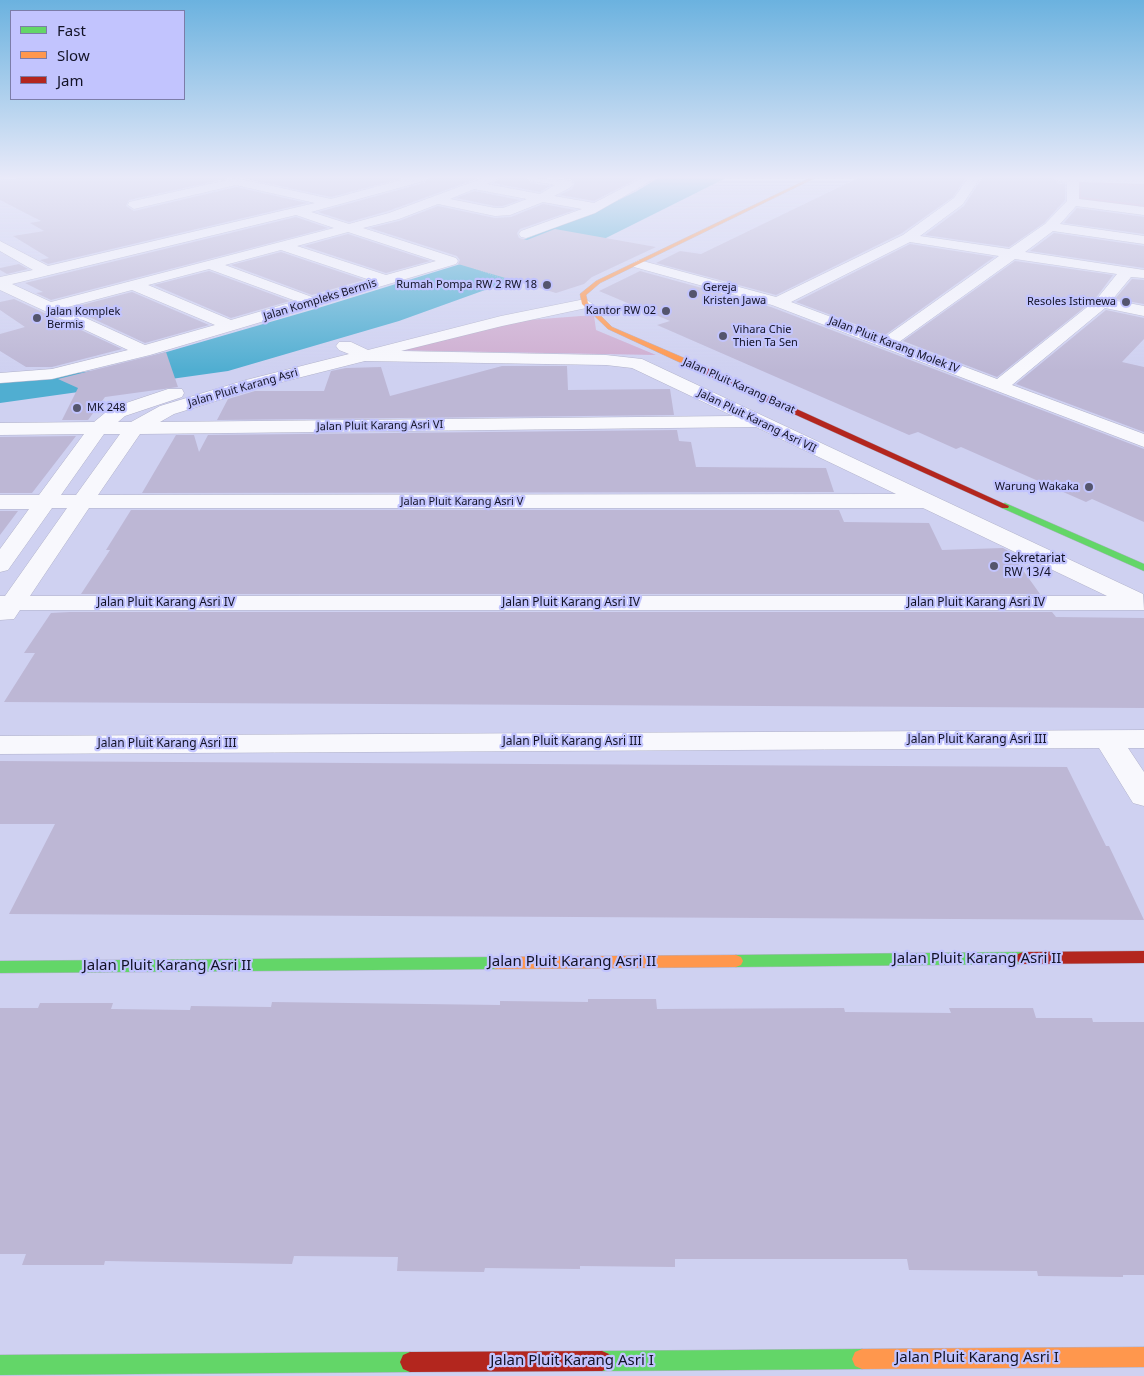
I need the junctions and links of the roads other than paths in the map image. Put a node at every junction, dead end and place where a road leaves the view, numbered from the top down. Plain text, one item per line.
1 (169, 242) edge
2 (296, 242) edge
3 (393, 242) edge
4 (683, 242) edge
5 (899, 242) edge
6 (934, 242) edge
7 (1030, 242) edge
8 (0, 245) edge
9 (282, 246) junction
10 (1013, 255) junction
11 (212, 264) junction
12 (639, 264) junction
13 (48, 272) junction
14 (1136, 272) edge
15 (385, 280) junction
16 (0, 283) edge
17 (134, 285) junction
18 (584, 299) junction
19 (312, 302) junction
20 (778, 302) junction
21 (1102, 303) junction
22 (48, 307) junction
23 (1144, 311) edge
24 (231, 326) junction
25 (888, 342) junction
26 (344, 346) junction
27 (144, 351) junction
28 (368, 356) junction
29 (0, 378) edge
30 (999, 386) junction
31 (760, 422) junction
32 (0, 429) edge
33 (98, 429) junction
34 (133, 429) junction
35 (1141, 437) edge
36 (924, 501) junction
37 (0, 502) edge
38 (44, 502) junction
39 (84, 502) junction
40 (0, 565) edge
41 (1144, 568) edge
42 (1143, 604) edge
43 (4, 610) edge
44 (1108, 739) junction
45 (1144, 739) edge
46 (0, 745) edge
47 (1144, 796) edge
48 (1144, 957) edge
49 (0, 967) edge
50 (1144, 1357) edge
51 (0, 1365) edge

1 - 13 street
2 - 9 street
3 - 15 street, Jalan Kompleks Bermis
4 - 12 street
5 - 20 street
6 - 10 street
7 - 10 street
8 - 13 street
9 - 11 street
9 - 15 street
10 - 14 street
10 - 25 street
11 - 17 street
11 - 19 street
12 - 18 street
12 - 20 street, Jalan Pluit Karang Molek IV
13 - 16 street
14 - 21 street
15 - 19 street, Jalan Kompleks Bermis
16 - 22 street
17 - 22 street
17 - 24 street
18 - 26 street, Jalan Pluit Karang Asri
18 - 28 street, Jalan Pluit Karang Asri
18 - 41 street, Jalan Pluit Karang Barat
19 - 24 street, Jalan Kompleks Bermis
20 - 25 street, Jalan Pluit Karang Molek IV
21 - 23 street
21 - 30 street
22 - 27 street
24 - 27 street, Jalan Kompleks Bermis
25 - 30 street, Jalan Pluit Karang Molek IV
26 - 28 street, Jalan Pluit Karang Asri VII
26 - 33 street, Jalan Pluit Karang Asri
27 - 29 street, Jalan Kompleks Bermis
28 - 31 street, Jalan Pluit Karang Asri VII
28 - 34 street, Jalan Pluit Karang Asri
30 - 35 street, Jalan Pluit Karang Molek IV
31 - 34 street, Jalan Pluit Karang Asri VI
31 - 36 street, Jalan Pluit Karang Asri VII
32 - 33 street, Jalan Pluit Karang Asri VI
33 - 34 street, Jalan Pluit Karang Asri VI
33 - 38 street, Jalan Pluit Karang Asri
34 - 39 street, Jalan Pluit Karang Asri
36 - 39 street, Jalan Pluit Karang Asri V
36 - 42 street, Jalan Pluit Karang Asri VII
37 - 38 street, Jalan Pluit Karang Asri V
38 - 39 street, Jalan Pluit Karang Asri V
38 - 40 street, Jalan Pluit Karang Asri
39 - 43 street, Jalan Pluit Karang Asri
42 - 43 street, Jalan Pluit Karang Asri IV
44 - 45 street, Jalan Pluit Karang Asri III
44 - 46 street, Jalan Pluit Karang Asri III
44 - 47 street
48 - 49 street, Jalan Pluit Karang Asri II
50 - 51 street, Jalan Pluit Karang Asri I

